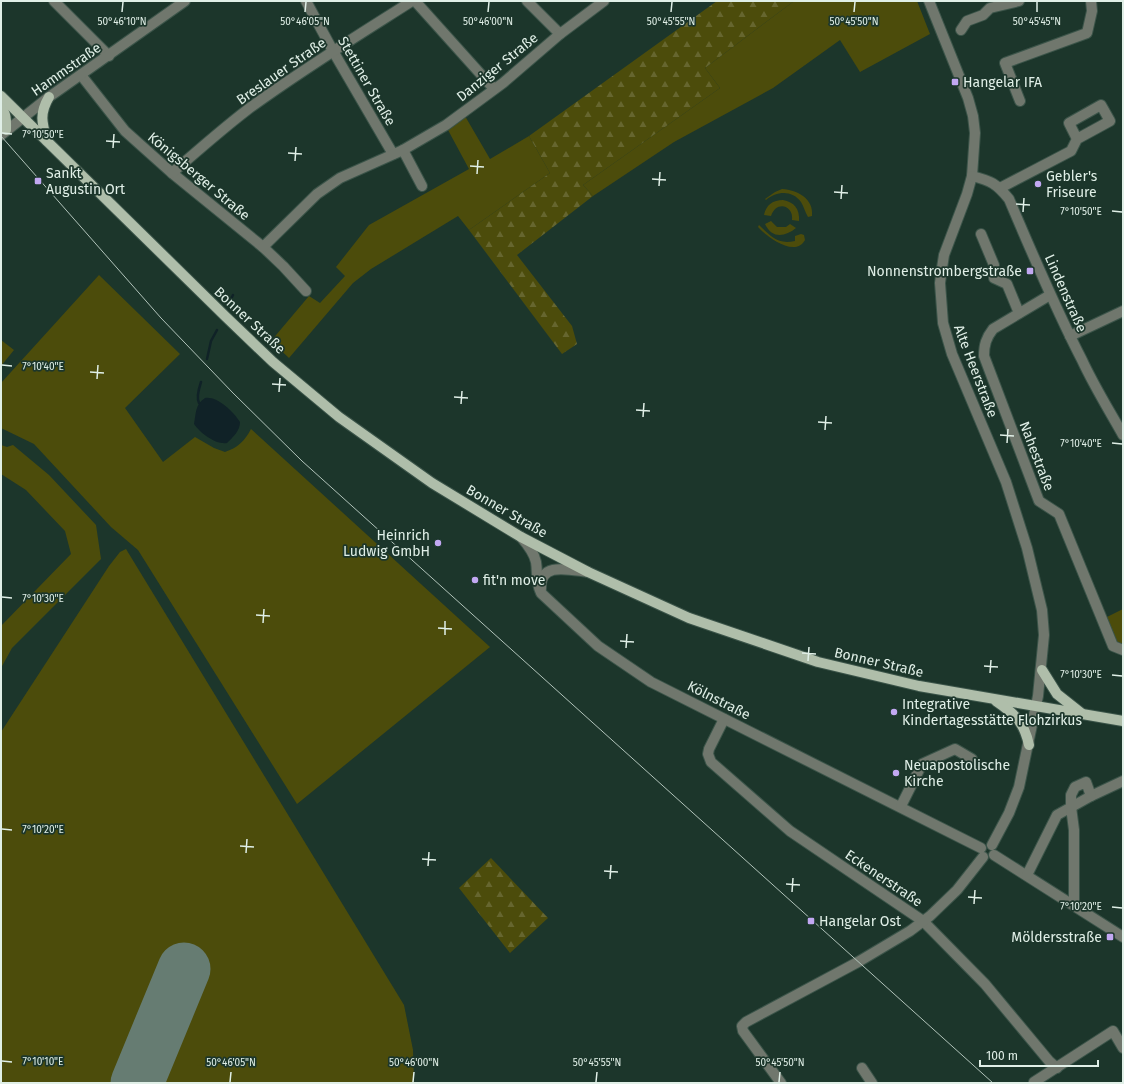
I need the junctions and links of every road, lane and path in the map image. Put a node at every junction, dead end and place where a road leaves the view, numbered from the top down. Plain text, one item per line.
1 (54, 1) edge
2 (185, 1) edge
3 (306, 1) edge
4 (413, 1) edge
5 (527, 1) edge
6 (604, 1) edge
7 (929, 1) edge
8 (1091, 1) edge
9 (1014, 2) edge
10 (988, 4) edge
11 (962, 30) dead end
12 (560, 34) junction
13 (333, 51) junction
14 (109, 56) junction
15 (81, 75) junction
16 (494, 90) junction
17 (1, 96) edge
18 (49, 97) junction
19 (1020, 101) dead end
20 (1, 108) edge
21 (22, 117) junction
22 (4, 132) edge
23 (1077, 139) dead end
24 (47, 143) junction
25 (398, 152) junction
26 (172, 173) junction
27 (972, 176) junction
28 (422, 186) dead end
29 (1000, 188) junction
30 (981, 234) dead end
31 (263, 247) junction
32 (306, 291) dead end
33 (1050, 295) junction
34 (1123, 311) edge
35 (1019, 313) junction
36 (1070, 336) junction
37 (1123, 435) edge
38 (521, 537) junction
39 (588, 572) junction
40 (542, 593) junction
41 (1123, 650) edge
42 (1042, 670) junction
43 (992, 699) junction
44 (1037, 706) junction
45 (1083, 714) junction
46 (724, 719) junction
47 (1123, 721) edge
48 (1029, 745) junction
49 (972, 758) dead end
50 (1123, 781) edge
51 (1091, 796) junction
52 (901, 806) junction
53 (1071, 807) junction
54 (992, 845) junction
55 (982, 852) junction
56 (994, 855) junction
57 (1026, 875) junction
58 (1074, 905) junction
59 (923, 921) junction
60 (1123, 937) edge
61 (1123, 1048) edge
62 (862, 1068) dead end
63 (1056, 1068) junction
64 (1034, 1082) edge
65 (781, 1083) edge
66 (872, 1083) edge

1 - 14 street
2 - 14 street, Hammstraße
3 - 13 street, Stettiner Straße
4 - 13 street, Breslauer Straße
4 - 16 street
5 - 12 street
6 - 12 street, Danziger Straße
7 - 27 street, Alte Heerstraße
8 - 19 street
9 - 10 street
10 - 11 street
12 - 16 street, Danziger Straße
13 - 25 street, Stettiner Straße
13 - 26 street, Breslauer Straße
14 - 15 street, Hammstraße
15 - 18 street, Hammstraße
15 - 26 street, Königsberger Straße
16 - 25 street, Danziger Straße
17 - 21 main road, Bonner Straße
18 - 21 street, Hammstraße
18 - 24 main road
20 - 22 main road
21 - 22 street, Hammstraße
21 - 24 main road, Bonner Straße
23 - 29 street
24 - 38 main road, Bonner Straße
25 - 28 street
25 - 31 street, Danziger Straße
26 - 31 street, Königsberger Straße
27 - 29 street, Lindenstraße
27 - 42 street, Alte Heerstraße
29 - 33 street, Lindenstraße
30 - 35 street
31 - 32 street, Königsberger Straße
33 - 35 street, Nahestraße
33 - 36 street, Lindenstraße
34 - 36 street
35 - 41 street, Nahestraße
36 - 37 street, Lindenstraße
38 - 39 main road, Bonner Straße
38 - 40 street
39 - 40 street
39 - 43 main road, Bonner Straße
40 - 46 street, Kölnstraße
42 - 44 street, Alte Heerstraße
42 - 45 main road
43 - 44 main road, Bonner Straße
43 - 48 main road
44 - 45 main road, Bonner Straße
44 - 48 street
45 - 47 main road, Bonner Straße
46 - 52 street, Kölnstraße
46 - 59 street, Eckenerstraße
48 - 54 street
49 - 52 street
50 - 51 street
51 - 53 street
51 - 53 street
52 - 55 street, Kölnstraße
53 - 57 street
53 - 58 street
54 - 55 street
54 - 56 street
55 - 56 street
55 - 59 street
56 - 57 street
57 - 58 street
58 - 60 street
59 - 63 street, Eckenerstraße
59 - 65 street
61 - 63 street
62 - 66 street
63 - 64 street

